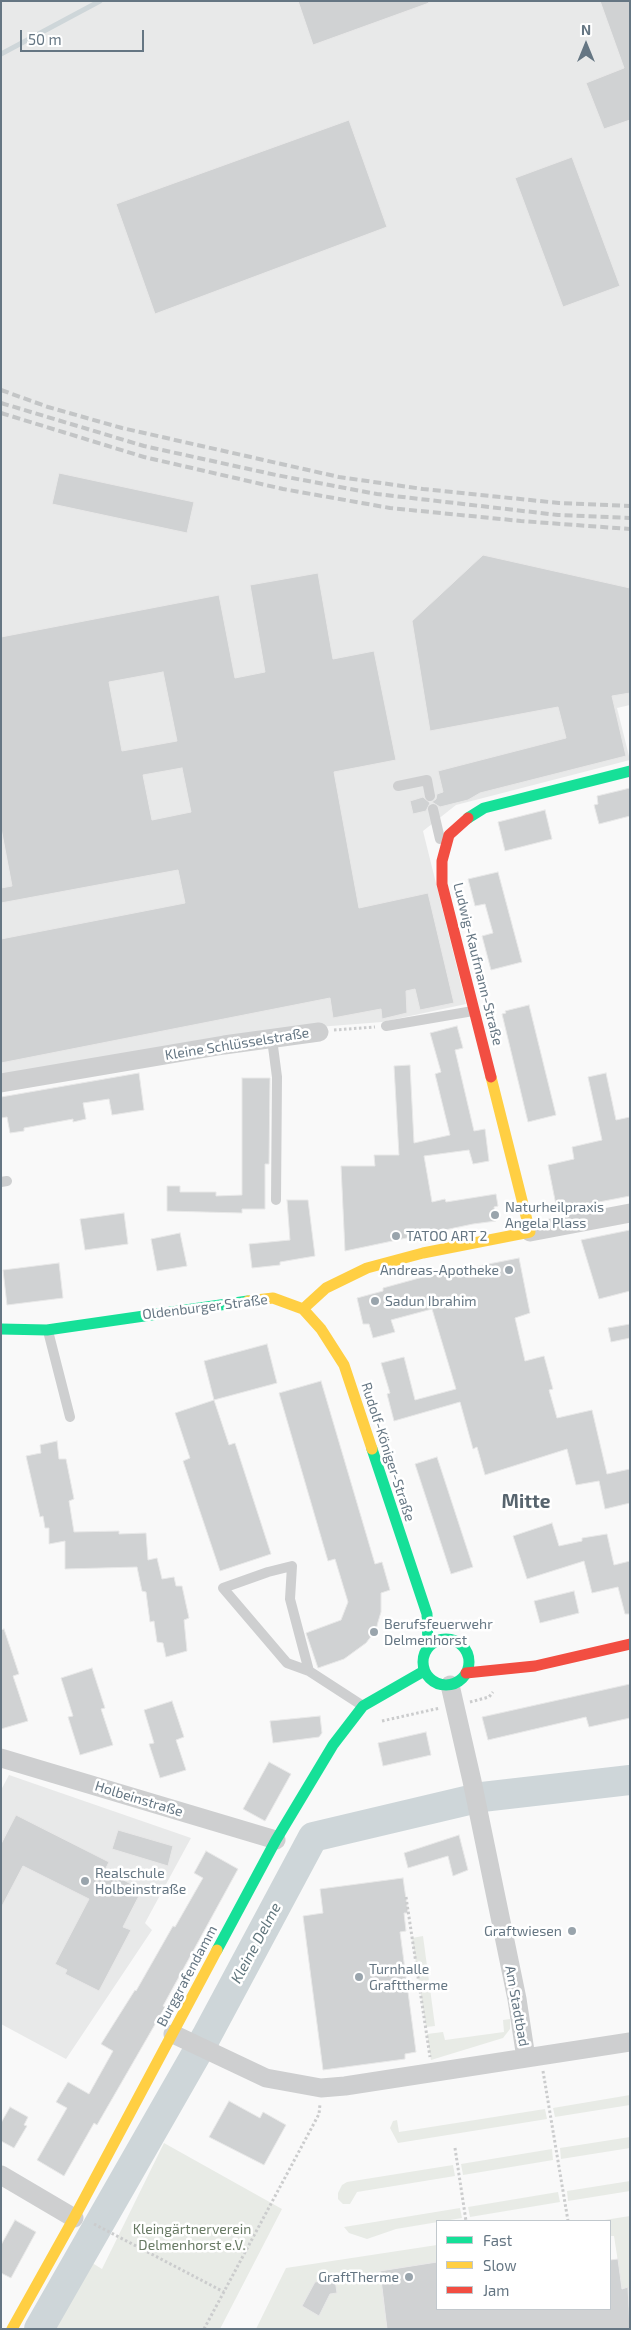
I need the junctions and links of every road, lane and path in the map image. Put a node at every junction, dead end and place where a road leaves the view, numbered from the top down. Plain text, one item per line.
1 (630, 771) edge
2 (398, 786) dead end
3 (430, 796) dead end
4 (433, 809) dead end
5 (444, 853) junction
6 (474, 1011) junction
7 (386, 1026) joint
8 (319, 1032) joint
9 (272, 1039) junction
10 (1, 1083) edge
11 (276, 1200) dead end
12 (630, 1213) edge
13 (530, 1232) junction
14 (303, 1309) junction
15 (1, 1329) edge
16 (47, 1330) junction
17 (70, 1417) dead end
18 (427, 1614) junction
19 (453, 1640) junction
20 (630, 1644) edge
21 (428, 1647) junction
22 (468, 1658) junction
23 (508, 1668) junction
24 (309, 1671) junction
25 (424, 1671) junction
26 (466, 1672) junction
27 (450, 1685) junction
28 (363, 1706) junction
29 (1, 1758) edge
30 (276, 1840) junction
31 (406, 1897) dead end
32 (182, 2037) junction
33 (630, 2042) edge
34 (533, 2057) junction
35 (432, 2072) junction
36 (321, 2088) junction
37 (455, 2148) dead end
38 (1, 2175) edge
39 (74, 2218) junction
40 (466, 2220) edge
41 (568, 2220) edge
42 (93, 2224) dead end
43 (224, 2292) junction
44 (12, 2329) edge
45 (204, 2329) edge

1 - 5 street, Ludwig-Kaufmann-Straße
2 - 3 lane
4 - 5 lane
5 - 6 street, Ludwig-Kaufmann-Straße
6 - 7 lane
6 - 13 street, Ludwig-Kaufmann-Straße
7 - 8 path, Kleine Schlüsselstraße
8 - 9 street, Kleine Schlüsselstraße
9 - 10 street, Kleine Schlüsselstraße
9 - 11 lane
12 - 13 street
13 - 14 street
14 - 16 street, Oldenburger Straße
14 - 18 street, Rudolf-Königer-Straße
15 - 16 street, Oldenburger Straße
16 - 17 lane
18 - 19 street
18 - 21 street, Rudolf-Königer-Straße
19 - 21 street
19 - 22 street
20 - 23 street
21 - 25 street, Rudolf-Königer-Straße
22 - 23 street
22 - 26 street
23 - 26 street
24 - 24 lane
24 - 28 lane
25 - 27 street
25 - 28 street, Burggrafendamm
26 - 27 street
27 - 34 street, Am Stadtbad
28 - 30 street, Burggrafendamm
29 - 30 street, Holbeinstraße
30 - 32 street, Burggrafendamm
31 - 35 path
32 - 36 street, Am Stadtbad
32 - 39 street, Burggrafendamm
33 - 34 street
34 - 35 street, Am Stadtbad
34 - 41 path
35 - 36 street, Am Stadtbad
36 - 43 path
37 - 40 path
38 - 39 street
39 - 44 street, Burggrafendamm
42 - 43 path
43 - 45 path

